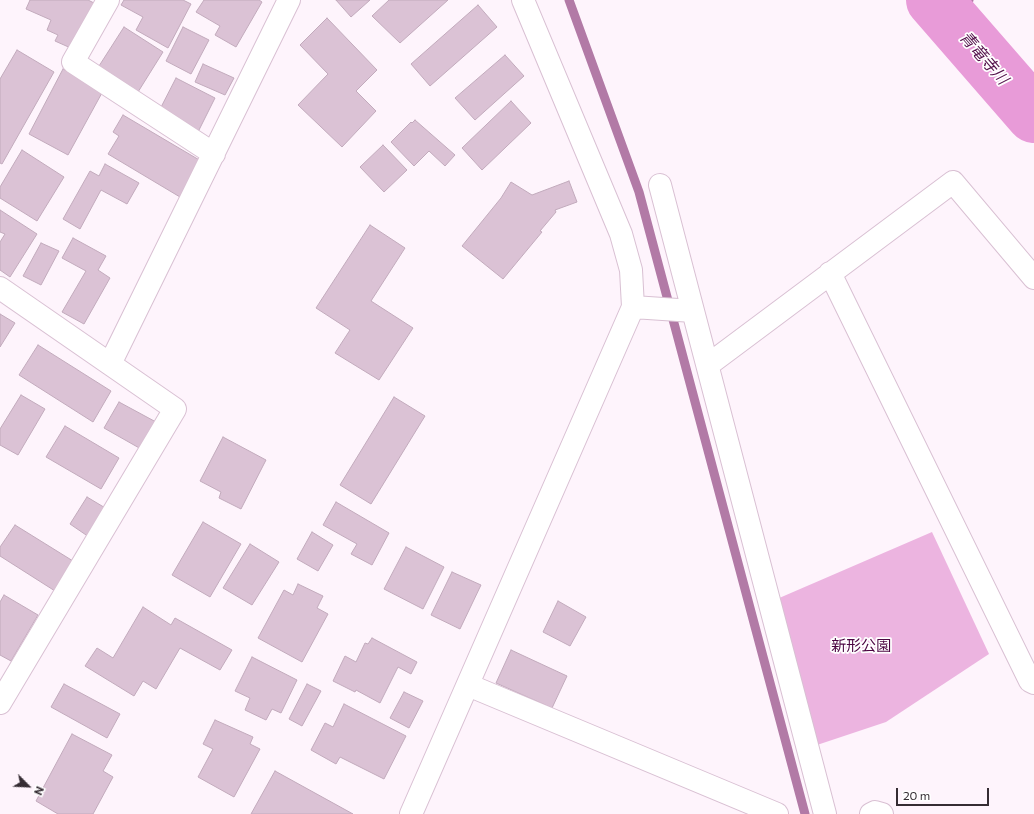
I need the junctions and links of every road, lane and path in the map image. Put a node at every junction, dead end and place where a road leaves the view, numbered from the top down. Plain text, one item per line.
1 (108, 0) edge
2 (289, 0) edge
3 (523, 0) edge
4 (214, 154) junction
5 (660, 185) dead end
6 (830, 274) junction
7 (1034, 278) edge
8 (0, 288) edge
9 (633, 307) junction
10 (693, 311) junction
11 (110, 364) junction
12 (708, 365) junction
13 (1034, 683) edge
14 (468, 685) junction
15 (0, 703) edge
16 (411, 814) edge
17 (777, 814) edge
18 (825, 814) edge
19 (871, 814) edge
20 (882, 814) edge

1 - 4 street
2 - 4 street
3 - 9 street
4 - 11 street
5 - 10 street
6 - 7 street
6 - 12 street
6 - 13 street
8 - 11 street
9 - 10 street
9 - 14 street
10 - 12 street
11 - 15 street
12 - 18 street
14 - 16 street
14 - 17 street
19 - 20 street

